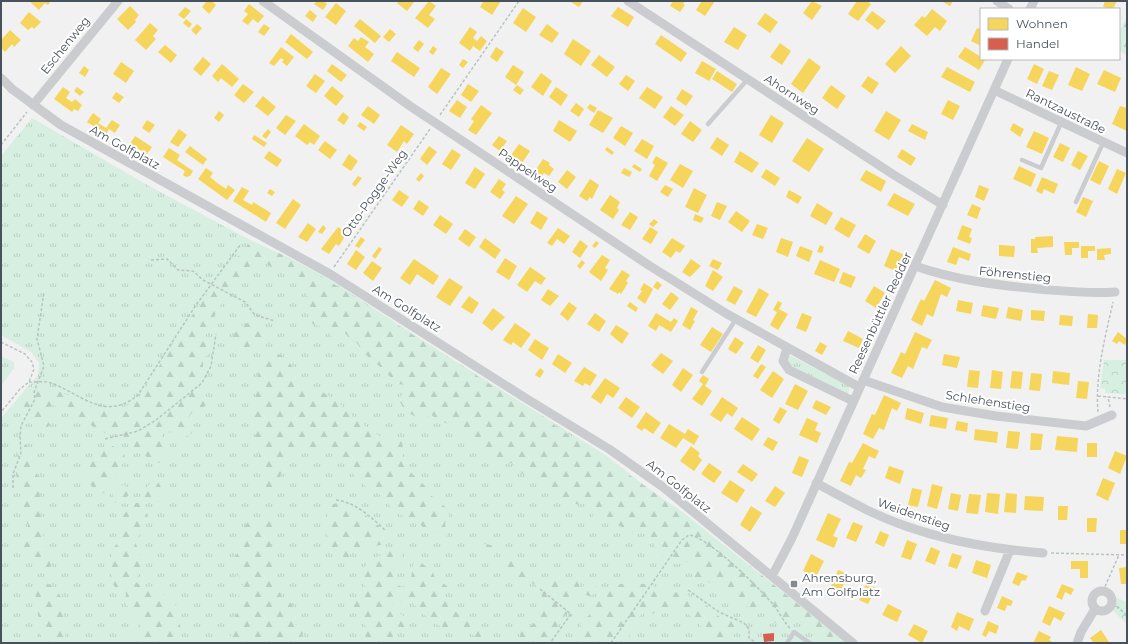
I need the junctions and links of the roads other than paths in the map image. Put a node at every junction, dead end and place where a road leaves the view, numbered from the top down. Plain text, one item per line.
1 (118, 1) edge
2 (263, 1) edge
3 (628, 1) edge
4 (997, 1) edge
5 (1008, 8) edge
6 (1008, 60) edge
7 (1, 78) edge
8 (748, 79) junction
9 (994, 90) junction
10 (33, 105) junction
11 (1061, 123) junction
12 (708, 124) dead end
13 (1103, 143) junction
14 (1127, 153) edge
15 (1022, 160) dead end
16 (1076, 202) dead end
17 (943, 205) junction
18 (915, 266) junction
19 (1115, 292) road end
20 (736, 319) junction
21 (787, 348) junction
22 (702, 372) dead end
23 (861, 383) junction
24 (853, 401) junction
25 (1112, 415) road end
26 (816, 483) junction
27 (1010, 550) junction
28 (1043, 553) road end
29 (772, 576) junction
30 (1095, 609) junction
31 (985, 612) dead end
32 (787, 643) edge
33 (810, 643) edge
34 (853, 643) edge
35 (1077, 643) edge

1 - 10 street, Eschenweg
2 - 20 street, Pappelweg
3 - 8 street, Ahornweg
4 - 5 street
6 - 9 street, Reesenbüttler Redder
7 - 10 street, Am Golfplatz
8 - 12 lane
8 - 17 street, Ahornweg
9 - 11 street, Rantzaustraße
9 - 17 street, Reesenbüttler Redder
10 - 29 street, Am Golfplatz
11 - 13 street, Rantzaustraße
11 - 15 lane
13 - 14 street, Rantzaustraße
13 - 16 lane
17 - 18 street, Reesenbüttler Redder
18 - 19 street, Föhrenstieg
18 - 23 street, Reesenbüttler Redder
20 - 21 street, Pappelweg
20 - 22 lane
21 - 23 street, Pappelweg
21 - 24 street
23 - 24 street, Reesenbüttler Redder
23 - 25 street, Schlehenstieg
24 - 26 street, Reesenbüttler Redder
26 - 27 street, Weidenstieg
26 - 29 street, Reesenbüttler Redder
27 - 28 street, Weidenstieg
27 - 31 street
29 - 34 street, Am Golfplatz
30 - 30 street
30 - 35 street
32 - 33 lane

